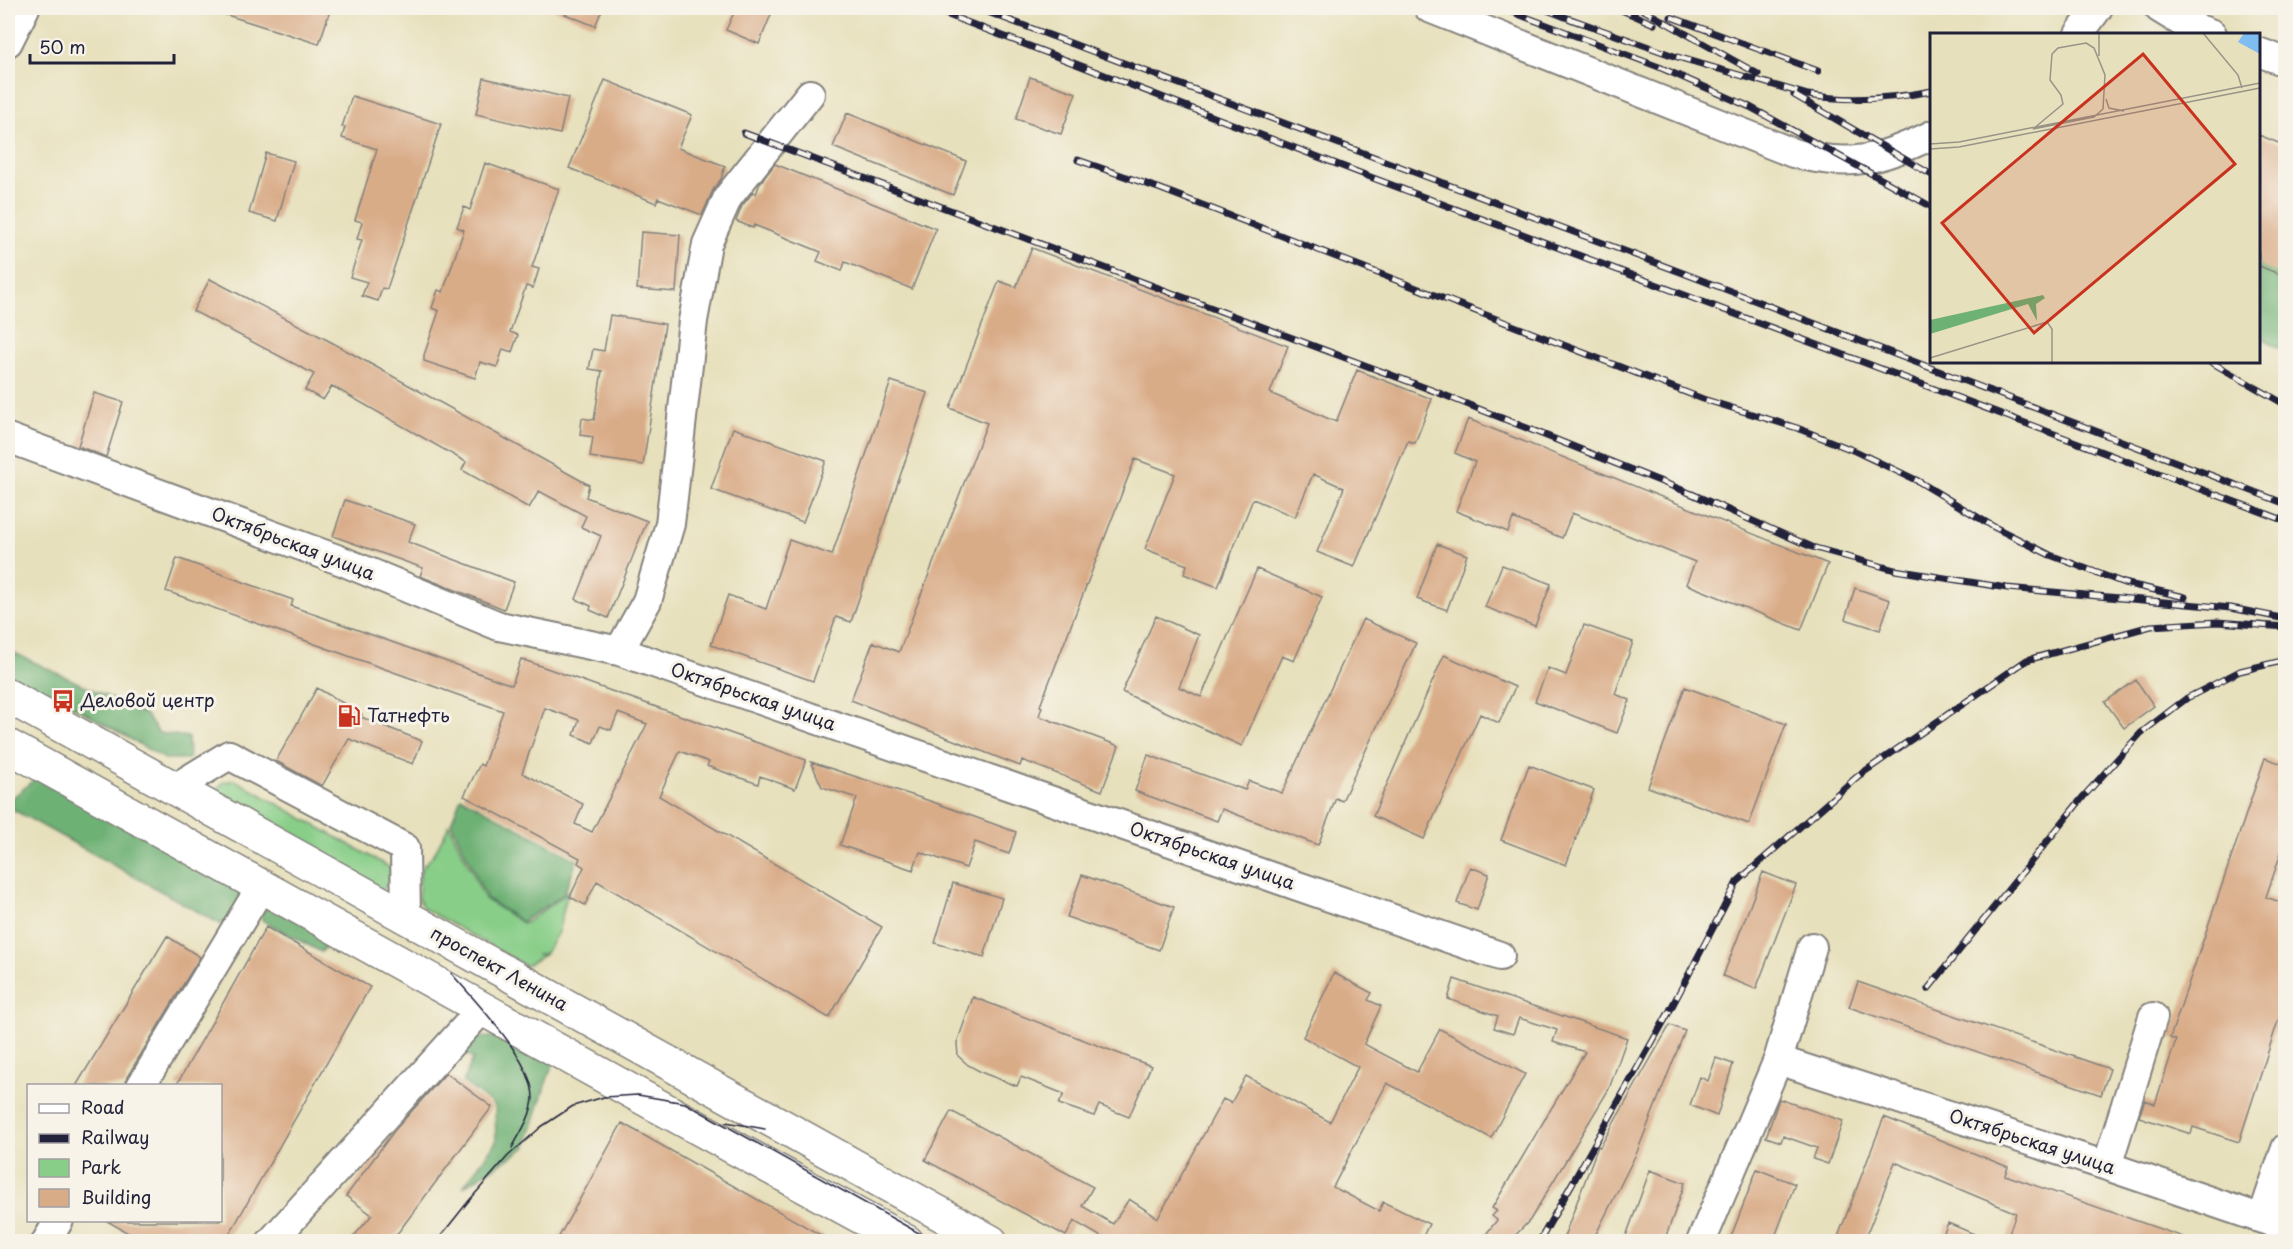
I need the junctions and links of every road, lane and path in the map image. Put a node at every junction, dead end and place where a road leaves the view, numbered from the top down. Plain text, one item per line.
1 (25, 8) edge
2 (1429, 8) edge
3 (2098, 8) edge
4 (2159, 8) edge
5 (2080, 33) edge
6 (2209, 33) edge
7 (8, 42) edge
8 (2260, 52) edge
9 (2286, 62) edge
10 (810, 94) dead end
11 (1930, 136) edge
12 (8, 438) edge
13 (619, 651) junction
14 (8, 696) edge
15 (8, 746) edge
16 (175, 788) junction
17 (261, 886) junction
18 (406, 916) junction
19 (1812, 947) dead end
20 (1500, 956) dead end
21 (482, 1009) junction
22 (2153, 1017) dead end
23 (1778, 1060) junction
24 (142, 1084) edge
25 (2286, 1149) edge
26 (2107, 1166) junction
27 (58, 1222) edge
28 (2274, 1223) edge
29 (46, 1242) edge
30 (272, 1242) edge
31 (907, 1242) edge
32 (991, 1242) edge
33 (1701, 1242) edge

1 - 7 street
2 - 11 street
3 - 5 street
4 - 6 street
8 - 9 street
10 - 13 street
12 - 13 street, Октябрьская улица
13 - 20 street, Октябрьская улица
14 - 16 main road, проспект Ленина
15 - 17 main road
16 - 18 main road, проспект Ленина
16 - 18 street
17 - 21 main road
17 - 24 street
18 - 32 main road, проспект Ленина
19 - 23 street
21 - 30 street
21 - 31 main road
22 - 26 street
23 - 26 street, Октябрьская улица
23 - 33 street
25 - 28 street
26 - 28 street, Октябрьская улица
27 - 29 street

